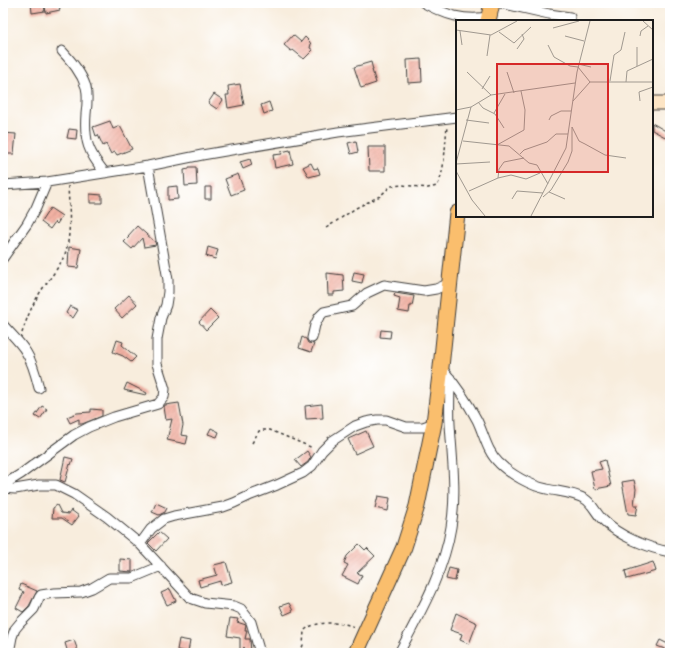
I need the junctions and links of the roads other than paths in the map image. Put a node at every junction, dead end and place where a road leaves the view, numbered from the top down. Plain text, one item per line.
1 (424, 3) edge
2 (500, 3) edge
3 (491, 15) edge
4 (570, 17) dead end
5 (62, 51) dead end
6 (670, 103) edge
7 (653, 104) edge
8 (456, 117) edge
9 (148, 166) junction
10 (105, 173) junction
11 (47, 182) junction
12 (3, 185) edge
13 (458, 217) edge
14 (3, 258) edge
15 (450, 282) junction
16 (3, 325) edge
17 (312, 338) dead end
18 (446, 373) junction
19 (39, 388) dead end
20 (434, 423) junction
21 (3, 486) edge
22 (140, 544) junction
23 (670, 552) edge
24 (161, 566) junction
25 (9, 653) edge
26 (260, 653) edge
27 (356, 653) edge
28 (399, 653) edge

1 - 3 street
2 - 4 street
5 - 10 street
6 - 7 main road
8 - 9 street
9 - 10 street
9 - 21 street
10 - 11 street
11 - 12 street
11 - 14 street
13 - 15 highway
15 - 17 street
15 - 18 highway
16 - 19 street
18 - 20 highway
18 - 23 street
18 - 28 street
20 - 22 street
20 - 27 highway
21 - 22 street
22 - 24 street
24 - 25 street
24 - 26 street

